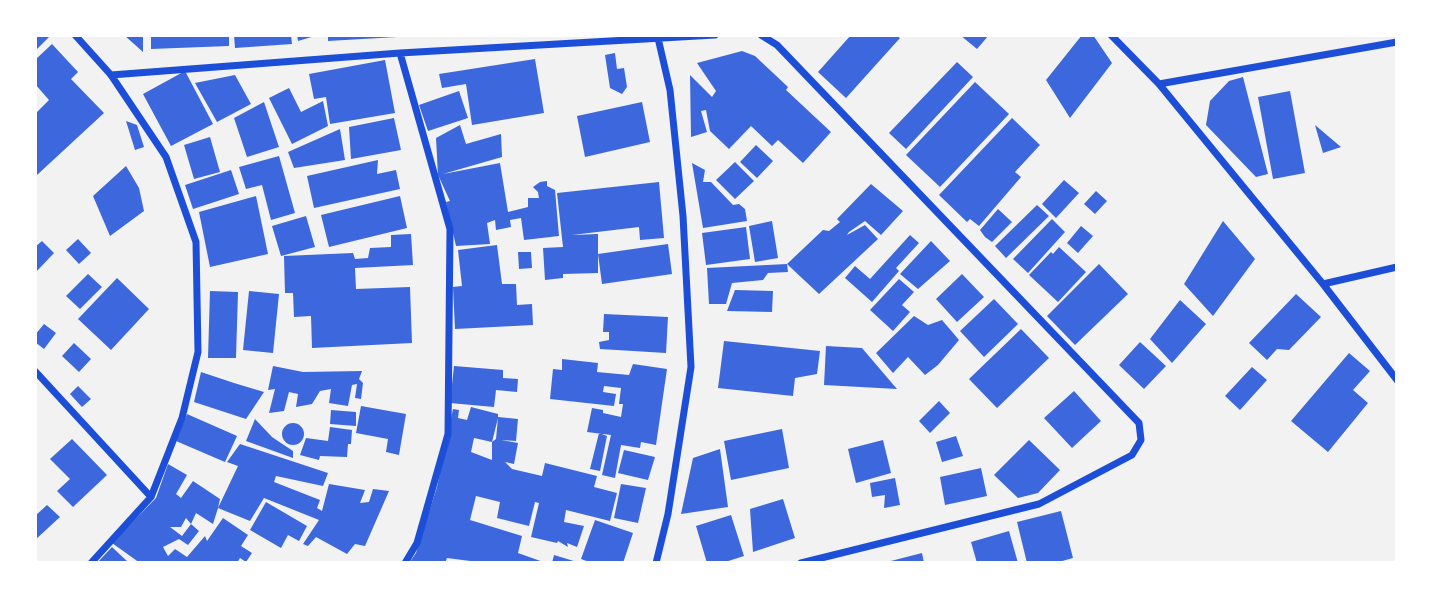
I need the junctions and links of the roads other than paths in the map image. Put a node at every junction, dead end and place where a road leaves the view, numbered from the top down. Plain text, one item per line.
1 (75, 35) edge
2 (715, 35) edge
3 (761, 35) edge
4 (1111, 35) edge
5 (658, 38) junction
6 (1397, 42) edge
7 (400, 53) junction
8 (111, 75) junction
9 (1159, 84) junction
10 (1397, 267) edge
11 (1322, 284) junction
12 (35, 371) edge
13 (1397, 380) edge
14 (151, 497) junction
15 (91, 563) edge
16 (405, 563) edge
17 (656, 563) edge
18 (801, 563) edge

1 - 8 street
2 - 5 street
3 - 18 street
4 - 9 street
5 - 7 street
5 - 17 street
6 - 9 street
7 - 8 street
7 - 16 street
8 - 14 street
9 - 11 street
10 - 11 street
11 - 13 street
12 - 14 street
14 - 15 street

